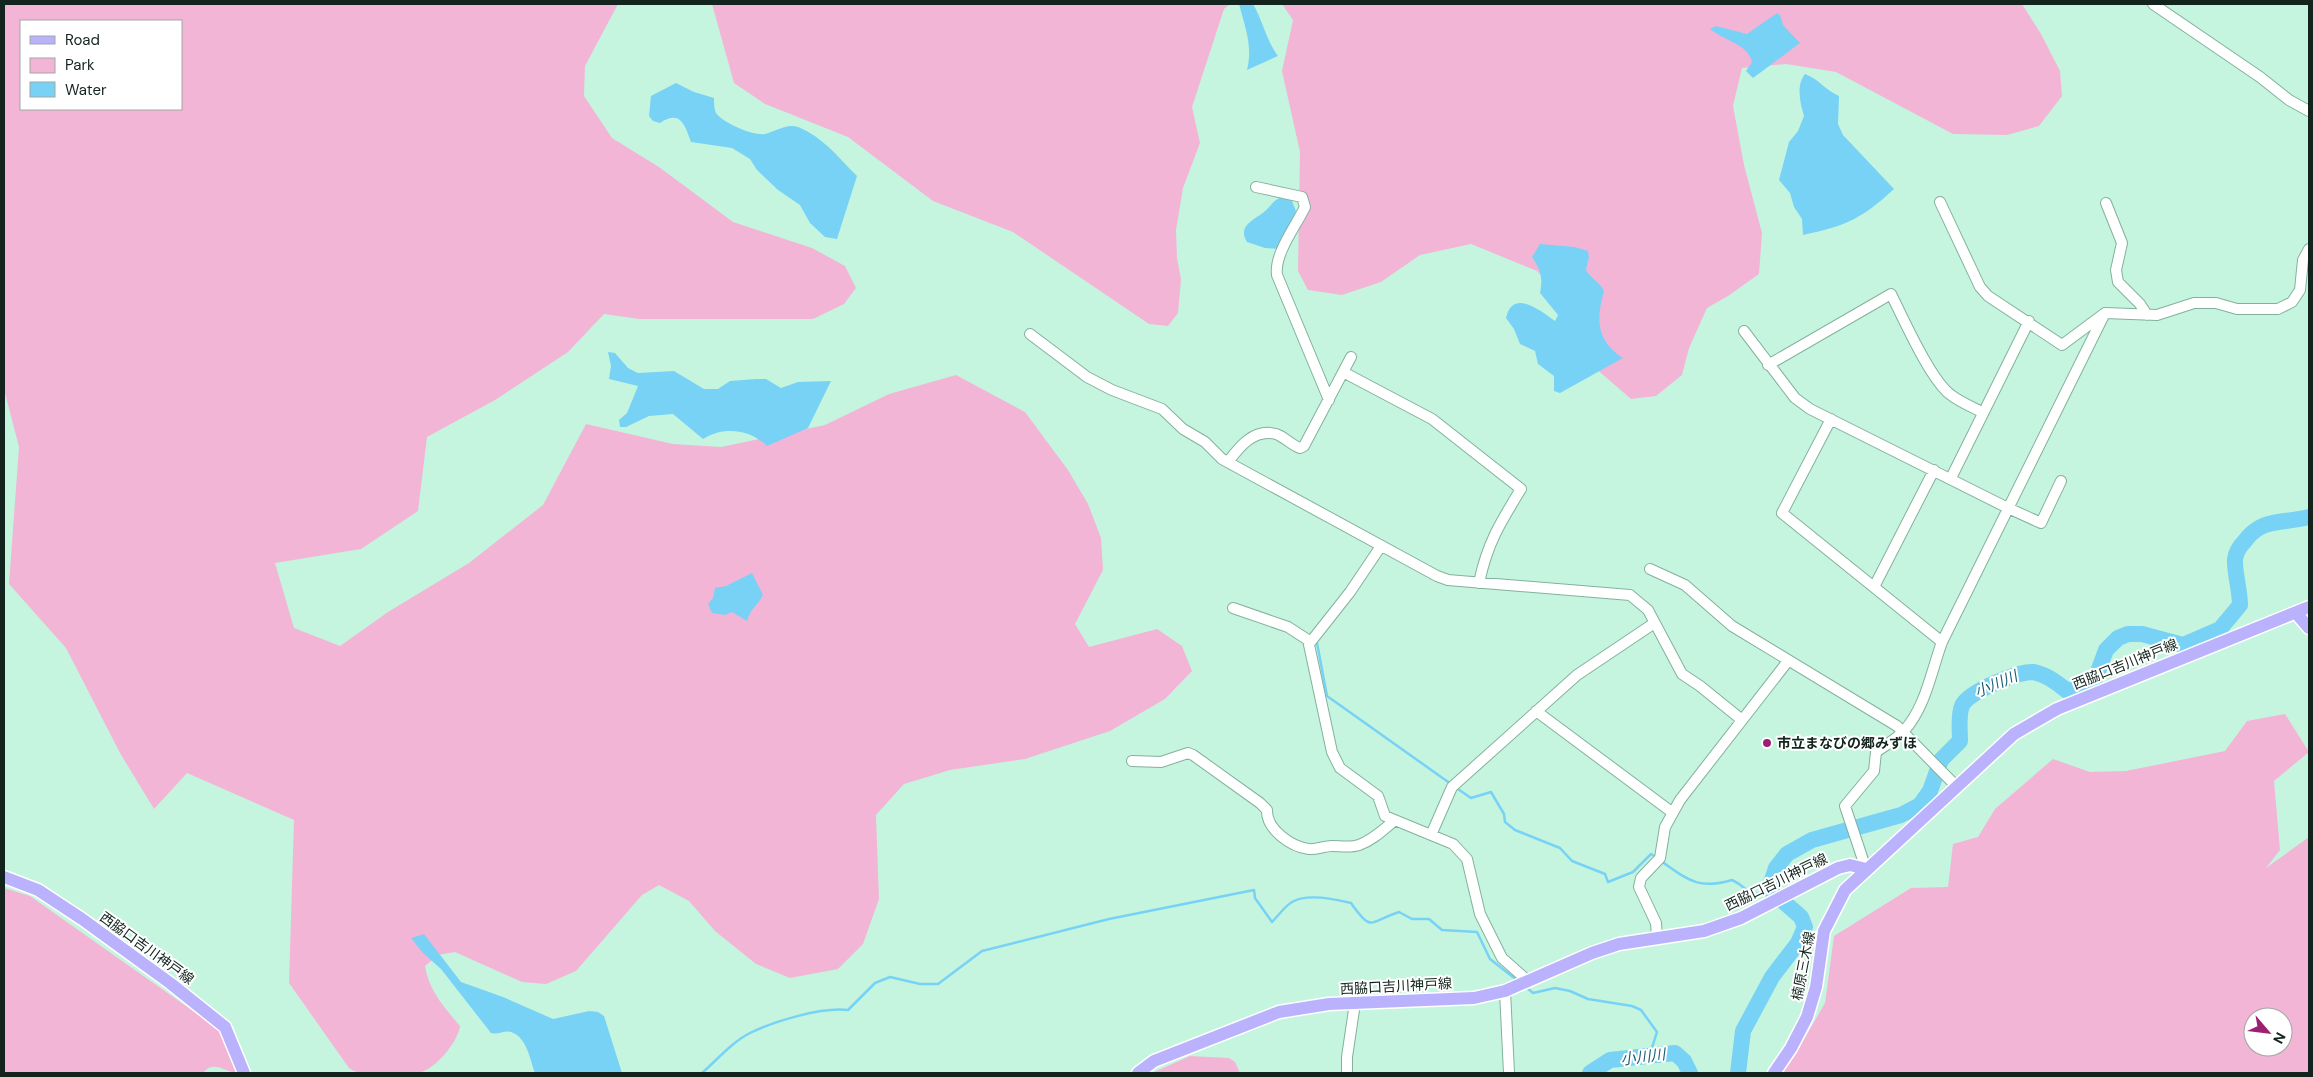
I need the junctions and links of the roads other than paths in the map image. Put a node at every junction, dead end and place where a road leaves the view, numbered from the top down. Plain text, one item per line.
1 (2153, 4) edge
2 (2309, 111) edge
3 (1256, 187) dead end
4 (1940, 202) dead end
5 (2106, 203) dead end
6 (2309, 249) edge
7 (2105, 313) junction
8 (2147, 315) junction
9 (2029, 321) junction
10 (1744, 331) dead end
11 (1030, 334) dead end
12 (1351, 357) dead end
13 (1768, 365) junction
14 (1343, 372) junction
15 (1329, 400) junction
16 (1982, 412) junction
17 (1831, 419) junction
18 (1228, 462) junction
19 (1934, 470) junction
20 (1951, 478) junction
21 (2061, 481) dead end
22 (2008, 508) junction
23 (1381, 546) junction
24 (1650, 568) dead end
25 (1479, 583) junction
26 (1874, 587) junction
27 (2309, 607) edge
28 (1233, 608) dead end
29 (2296, 613) junction
30 (1653, 624) junction
31 (2309, 628) edge
32 (1942, 642) junction
33 (1309, 644) junction
34 (1788, 661) junction
35 (1536, 711) junction
36 (1742, 720) junction
37 (1904, 731) junction
38 (1132, 761) dead end
39 (1957, 787) junction
40 (1673, 813) junction
41 (1394, 821) junction
42 (1431, 835) junction
43 (1866, 869) junction
44 (4, 877) edge
45 (1657, 938) junction
46 (1528, 981) junction
47 (1510, 989) junction
48 (1355, 1003) junction
49 (244, 1073) edge
50 (1138, 1073) edge
51 (1347, 1073) edge
52 (1509, 1073) edge
53 (1774, 1073) edge

1 - 2 street
3 - 15 street
4 - 9 street
5 - 8 street
6 - 8 street
7 - 8 street
7 - 9 street
7 - 22 street
9 - 16 street
10 - 13 street
11 - 18 street
12 - 14 street
13 - 16 street
13 - 17 street
14 - 15 street
14 - 25 street
15 - 18 street
16 - 20 street
17 - 19 street
17 - 26 street
18 - 23 street
19 - 20 street
19 - 26 street
20 - 22 street
21 - 22 street
22 - 32 street
23 - 25 street
23 - 33 street
24 - 34 street
25 - 30 street
26 - 32 street
27 - 29 main road
28 - 33 street
29 - 31 main road
29 - 39 main road, 西脇口吉川神戸線
30 - 35 street
30 - 36 street
32 - 37 street
33 - 41 street
34 - 36 street
34 - 37 street
35 - 40 street
35 - 42 street
36 - 40 street
37 - 39 street
37 - 43 street
38 - 41 street
39 - 43 main road, 西脇口吉川神戸線
40 - 45 street
41 - 42 street
42 - 46 street
43 - 45 main road, 西脇口吉川神戸線
43 - 53 main road, 楠原三木線
44 - 49 main road, 西脇口吉川神戸線
45 - 46 main road, 西脇口吉川神戸線
46 - 47 main road, 西脇口吉川神戸線
47 - 48 main road, 西脇口吉川神戸線
47 - 52 street
48 - 50 main road, 西脇口吉川神戸線
48 - 51 street

